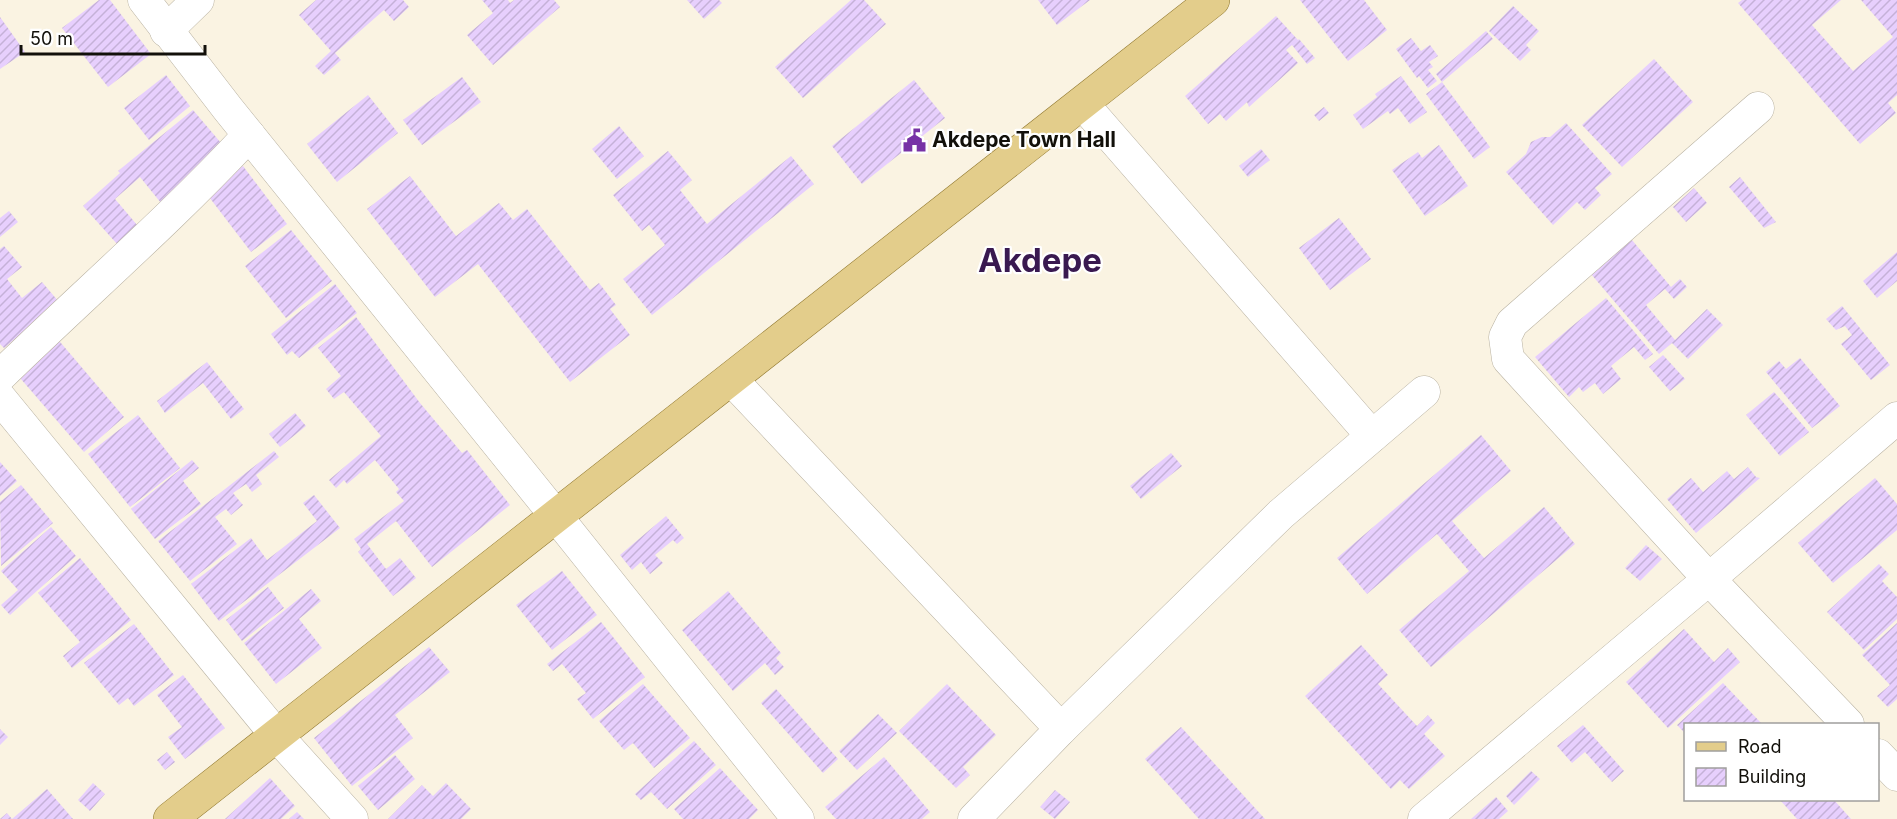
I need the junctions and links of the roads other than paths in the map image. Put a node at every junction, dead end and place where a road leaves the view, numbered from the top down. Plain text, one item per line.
1 (144, 0) edge
2 (198, 0) edge
3 (1213, 0) edge
4 (166, 31) junction
5 (1082, 103) junction
6 (1758, 108) dead end
7 (249, 135) junction
8 (0, 376) edge
9 (731, 378) junction
10 (1424, 392) dead end
11 (0, 398) edge
12 (1897, 418) edge
13 (1372, 436) junction
14 (556, 516) junction
15 (1709, 579) junction
16 (1847, 723) edge
17 (1061, 729) junction
18 (277, 736) junction
19 (1879, 756) edge
20 (1897, 775) edge
21 (170, 819) edge
22 (352, 819) edge
23 (798, 819) edge
24 (974, 819) edge
25 (1424, 819) edge

1 - 4 street
2 - 4 street
3 - 5 main road
4 - 7 street
5 - 9 main road
5 - 13 street
6 - 15 street
7 - 8 street
7 - 14 street
9 - 14 main road
9 - 17 street
10 - 13 street
11 - 18 street
12 - 15 street
13 - 17 street
14 - 18 main road
14 - 23 street
15 - 16 street
15 - 25 street
17 - 24 street
18 - 21 main road
18 - 22 street
19 - 20 street

